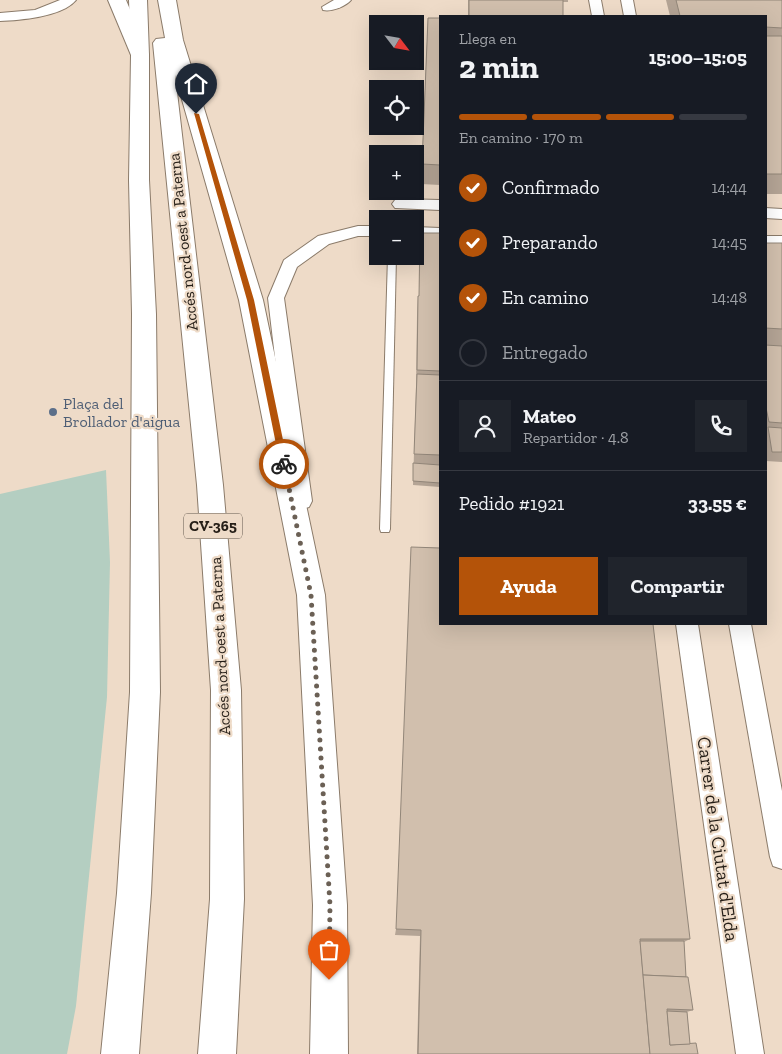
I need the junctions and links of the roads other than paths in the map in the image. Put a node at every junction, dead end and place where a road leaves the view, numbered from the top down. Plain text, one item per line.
1 (70, 0) edge
2 (117, 0) edge
3 (138, 0) edge
4 (156, 0) edge
5 (167, 0) edge
6 (345, 0) edge
7 (595, 0) edge
8 (627, 0) edge
9 (328, 7) dead end
10 (598, 15) edge
11 (630, 15) edge
12 (0, 17) edge
13 (140, 55) junction
14 (400, 204) dead end
15 (439, 205) edge
16 (767, 213) edge
17 (782, 214) edge
18 (369, 231) edge
19 (424, 232) edge
20 (439, 232) edge
21 (767, 241) edge
22 (782, 241) edge
23 (392, 265) edge
24 (385, 529) dead end
25 (311, 595) junction
26 (687, 625) edge
27 (740, 625) edge
28 (782, 856) edge
29 (120, 1054) edge
30 (217, 1054) edge
31 (329, 1054) edge
32 (750, 1054) edge

1 - 12 street
2 - 13 main road
3 - 13 main road
4 - 30 main road, Accés nord-oest a Paterna / CV-365
5 - 25 main road
6 - 9 street
7 - 10 street
8 - 11 street
13 - 29 main road
14 - 15 street
16 - 17 street
18 - 25 street
19 - 20 street
21 - 22 street
23 - 24 lane
25 - 31 main road
26 - 32 street, Carrer de la Ciutat d'Elda
27 - 28 street

